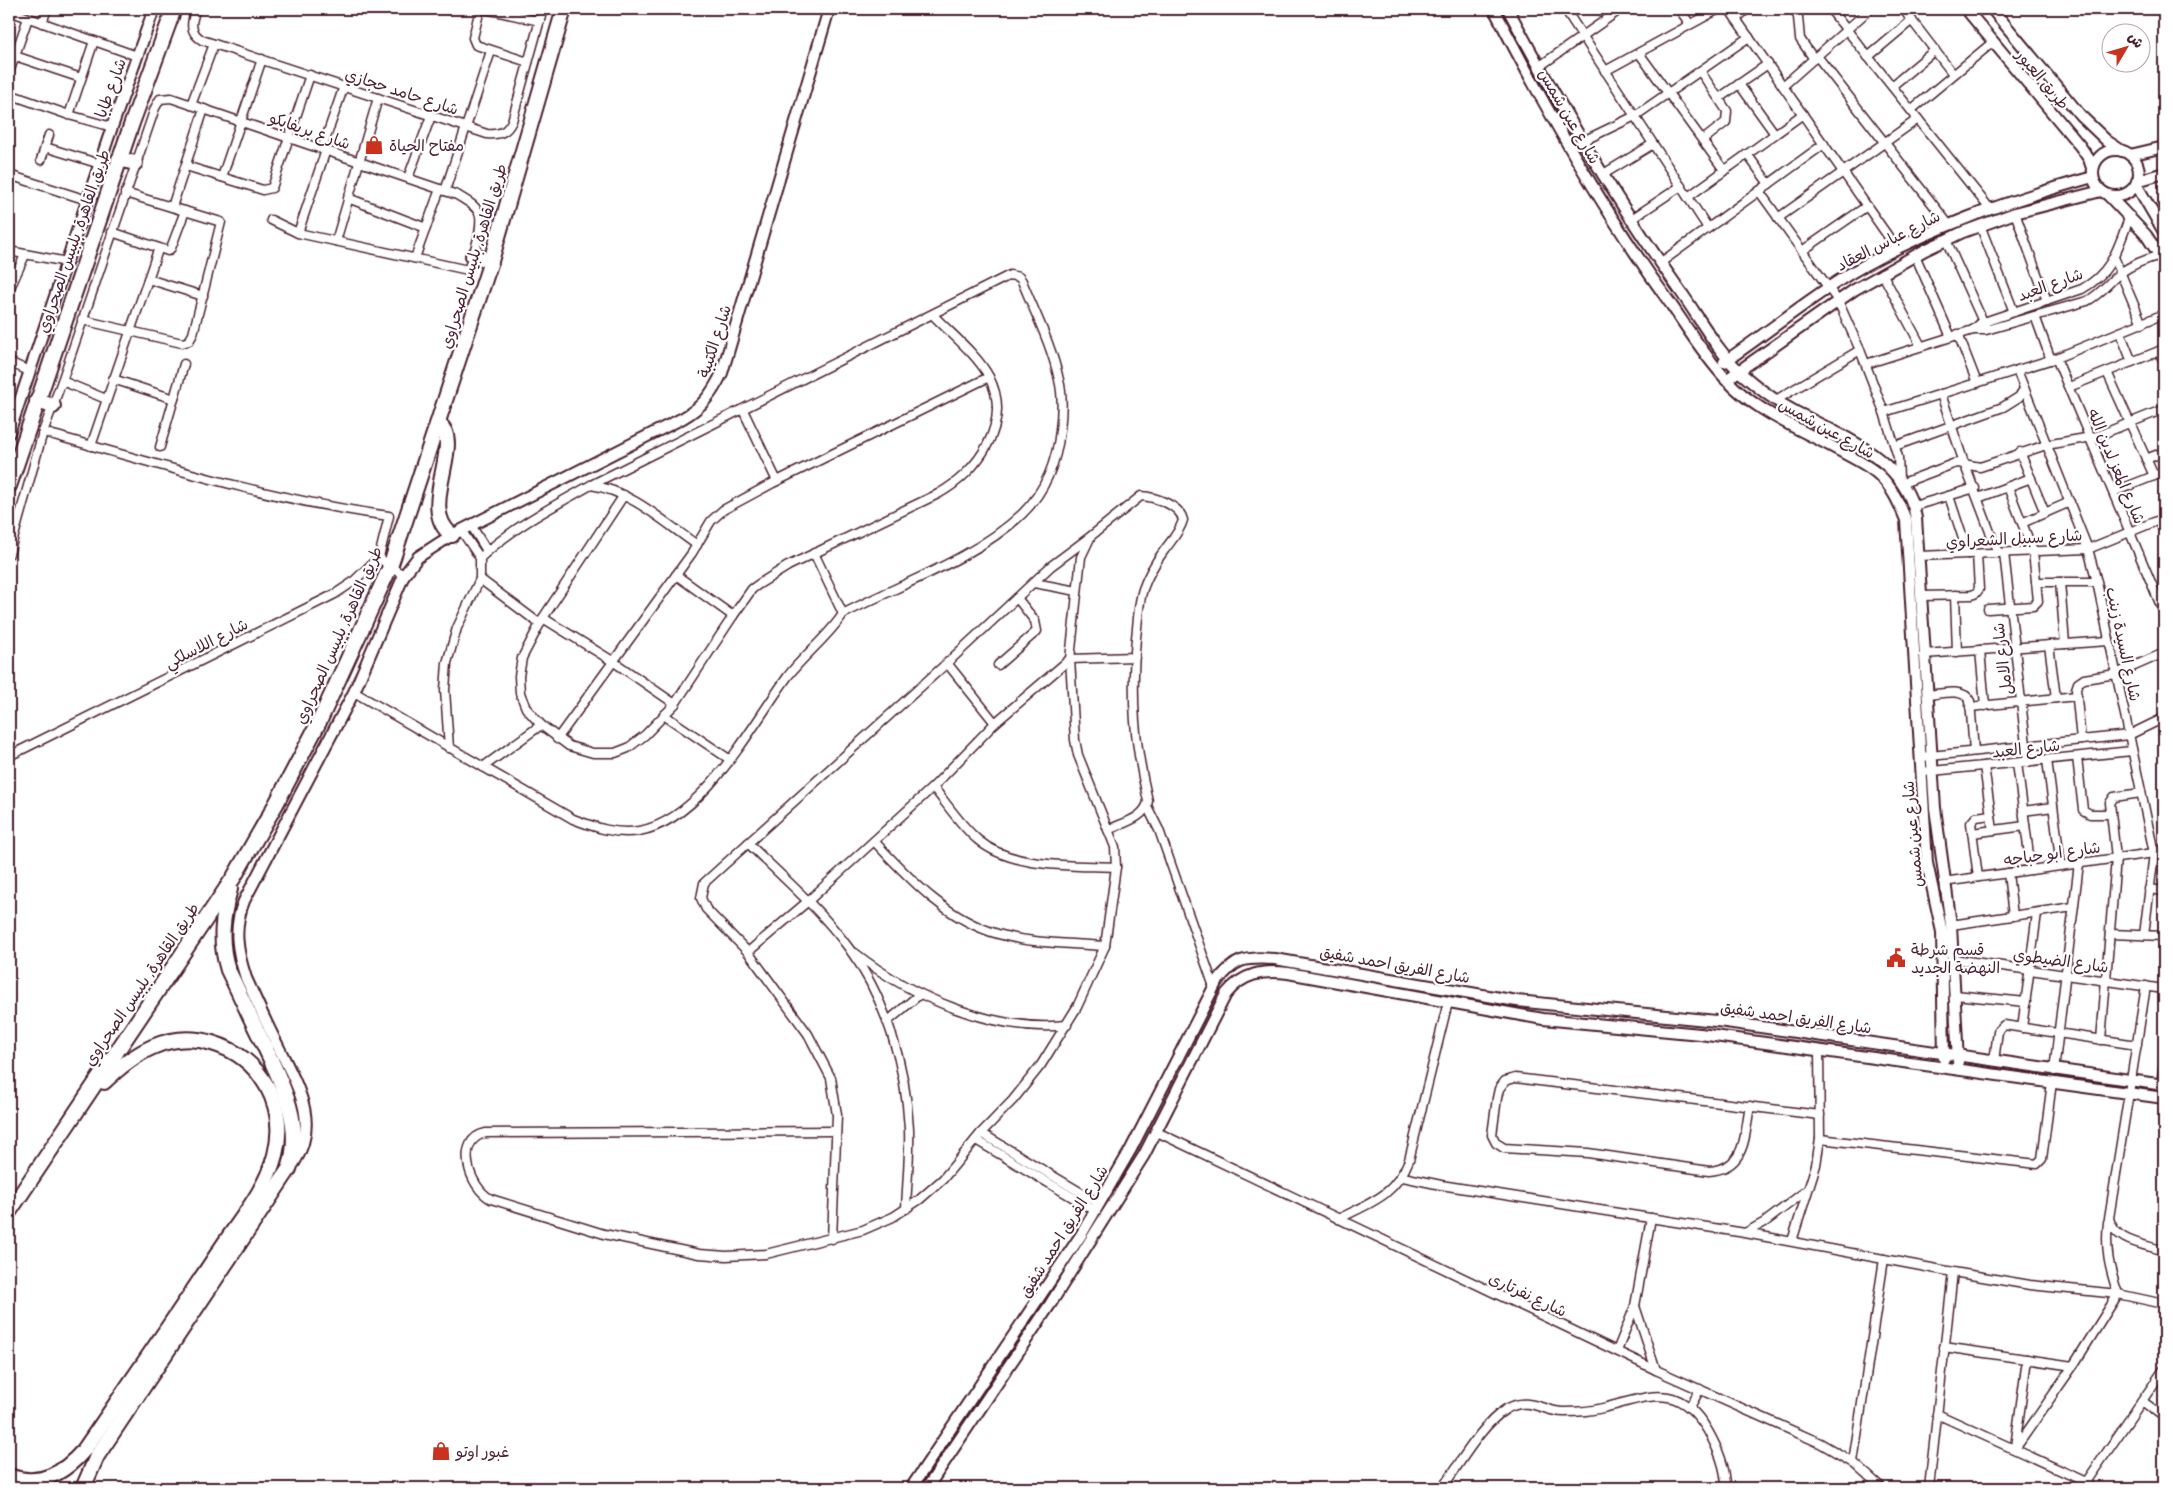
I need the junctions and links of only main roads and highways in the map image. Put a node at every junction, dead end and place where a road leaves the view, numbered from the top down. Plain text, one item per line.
1 (174, 9) edge
2 (564, 9) edge
3 (120, 159) junction
4 (135, 163) road end
5 (472, 256) road end
6 (491, 261) junction
7 (38, 401) junction
8 (53, 406) road end
9 (439, 424) junction
10 (9, 486) edge
11 (461, 530) road end
12 (234, 877) junction
13 (80, 1108) junction
14 (9, 1212) edge
15 (9, 1476) edge
16 (83, 1488) edge

1 - 3 highway, طريق القاهرة, بلبيس الصحراوي
2 - 6 highway, طريق القاهرة, بلبيس الصحراوي
3 - 4 highway
3 - 7 highway, طريق القاهرة, بلبيس الصحراوي
5 - 6 highway
6 - 9 highway, طريق القاهرة, بلبيس الصحراوي
7 - 8 highway
7 - 10 highway, طريق القاهرة, بلبيس الصحراوي
9 - 11 highway
9 - 12 highway, طريق القاهرة, بلبيس الصحراوي
12 - 13 highway, طريق القاهرة, بلبيس الصحراوي
12 - 16 highway
13 - 14 highway, طريق القاهرة, بلبيس الصحراوي
13 - 15 highway

